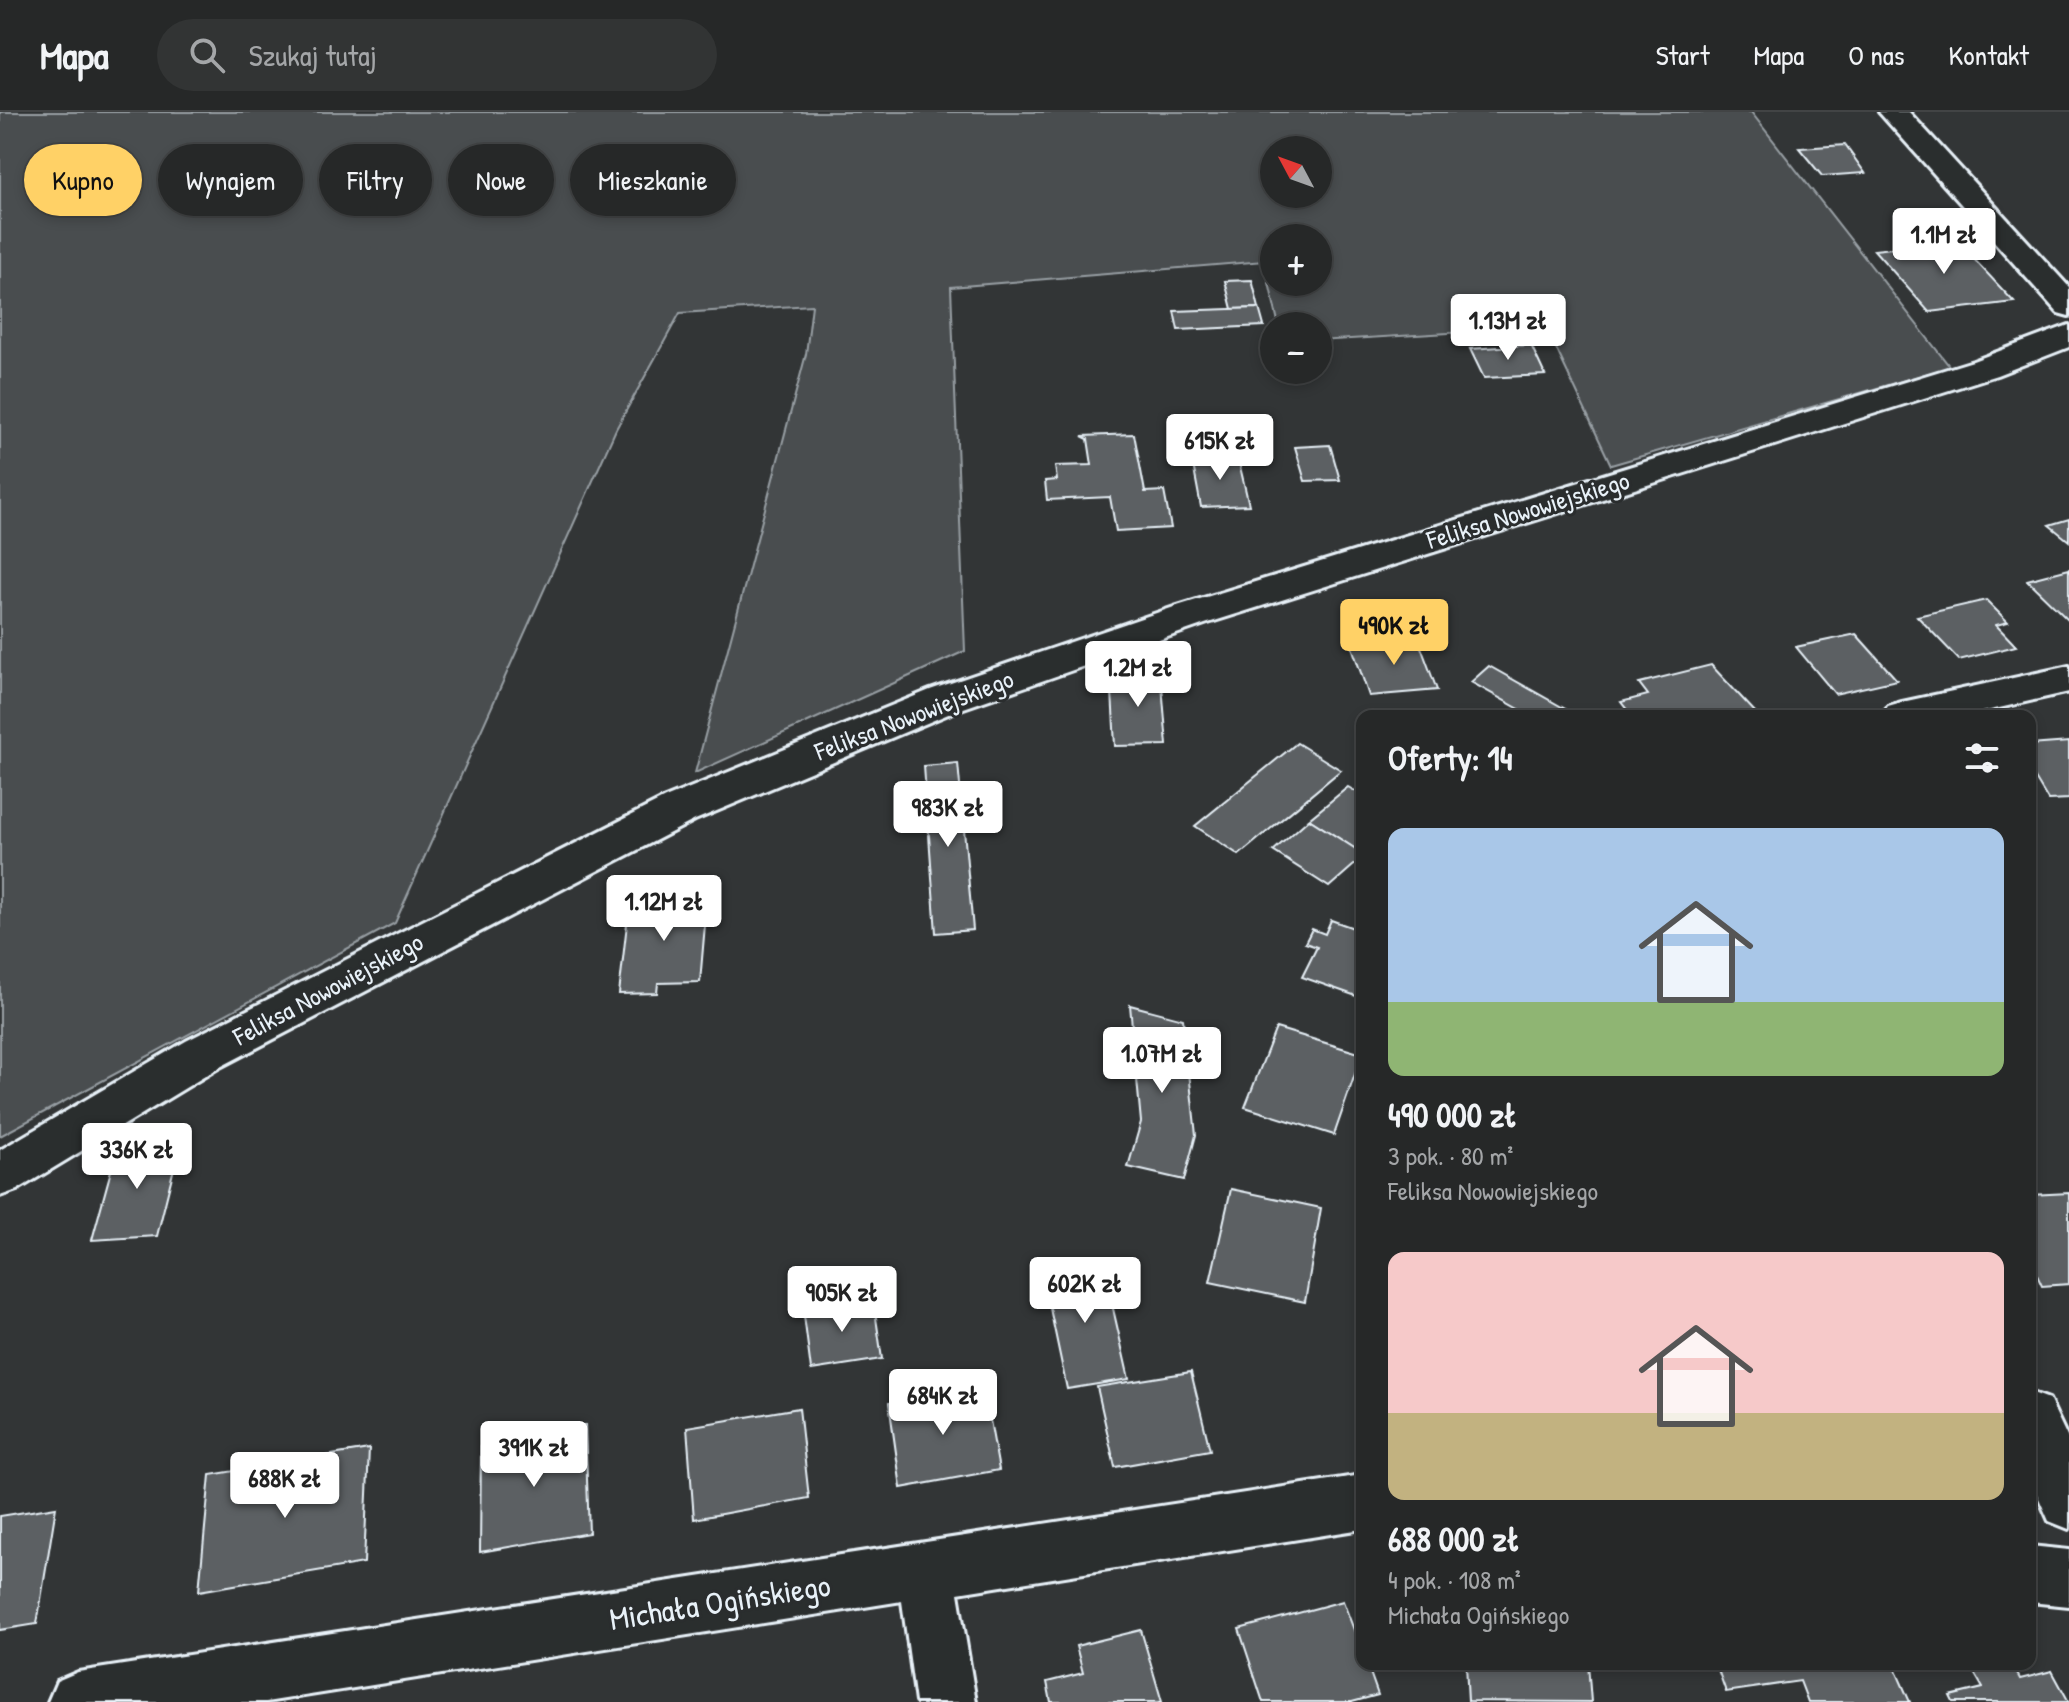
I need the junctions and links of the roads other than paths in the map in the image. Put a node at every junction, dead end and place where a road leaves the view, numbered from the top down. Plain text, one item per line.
1 (1893, 112) edge
2 (2069, 306) edge
3 (2069, 335) edge
4 (2069, 679) edge
5 (1929, 710) edge
6 (0, 1175) edge
7 (2036, 1430) edge
8 (1356, 1497) edge
9 (2069, 1502) edge
10 (926, 1570) junction
11 (2036, 1575) edge
12 (2069, 1578) edge
13 (78, 1702) edge
14 (946, 1702) edge

1 - 2 street
3 - 6 street, Feliksa Nowowiejskiego
4 - 5 street
7 - 9 street
8 - 10 street, Michała Ogińskiego
10 - 13 street, Michała Ogińskiego
10 - 14 street
11 - 12 street

